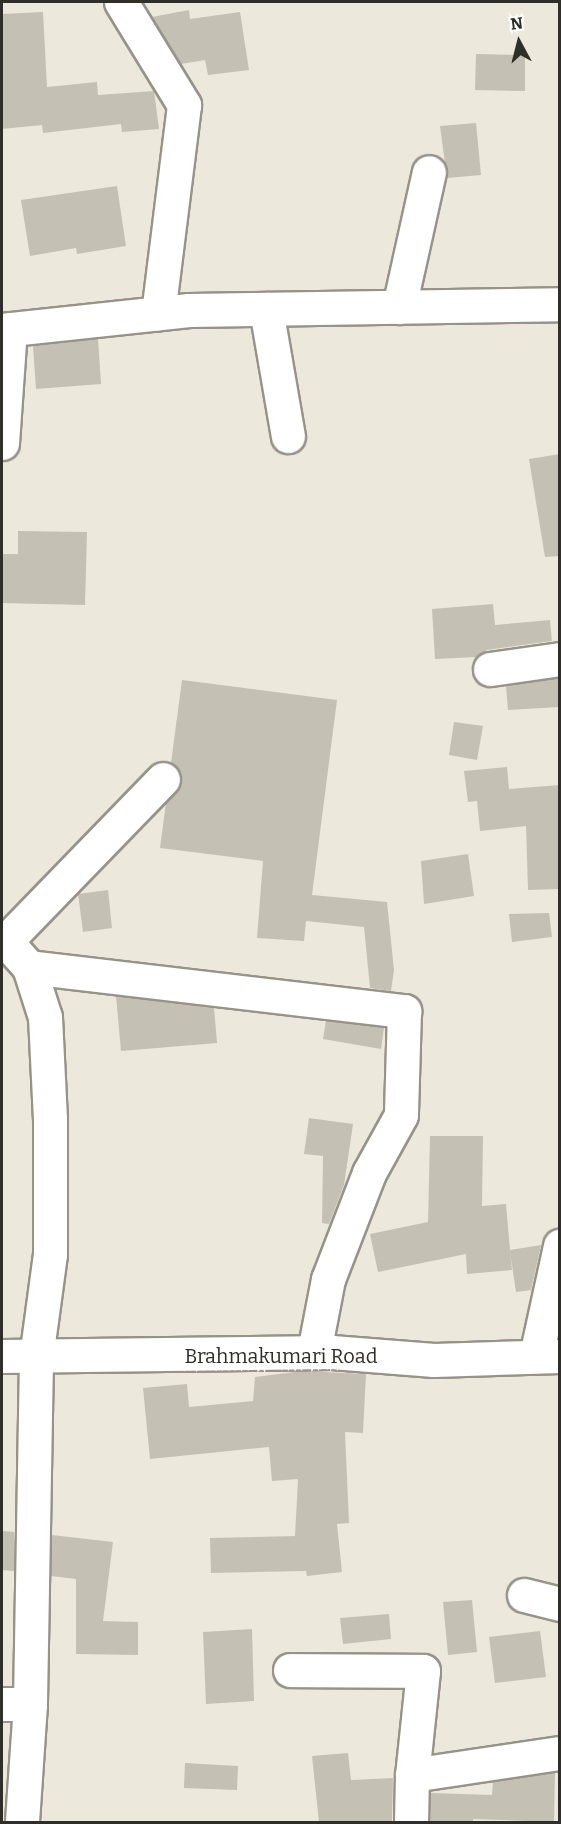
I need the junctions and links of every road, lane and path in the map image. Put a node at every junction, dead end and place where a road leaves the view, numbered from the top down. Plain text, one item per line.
1 (121, 2) edge
2 (429, 172) dead end
3 (560, 304) edge
4 (399, 307) junction
5 (266, 309) junction
6 (158, 313) junction
7 (6, 329) edge
8 (288, 436) dead end
9 (2, 443) edge
10 (560, 659) edge
11 (490, 669) dead end
12 (163, 779) dead end
13 (4, 938) edge
14 (29, 967) junction
15 (560, 1246) edge
16 (314, 1352) junction
17 (2, 1356) edge
18 (548, 1356) edge
19 (36, 1358) junction
20 (524, 1595) dead end
21 (560, 1604) edge
22 (290, 1670) dead end
23 (16, 1704) edge
24 (560, 1754) edge
25 (412, 1775) junction
26 (22, 1822) edge
27 (411, 1822) edge

1 - 6 street
2 - 4 street
3 - 4 street
4 - 5 street
5 - 6 street
5 - 8 street
6 - 7 street
7 - 9 street
10 - 11 street
12 - 13 street
13 - 14 street
14 - 16 street
14 - 19 street
15 - 18 street
16 - 18 street, Brahmakumari Road
16 - 19 street, Brahmakumari Road
17 - 19 street, Brahmakumari Road
19 - 23 street
20 - 21 street
22 - 25 street
23 - 26 street
24 - 25 street
25 - 27 street

